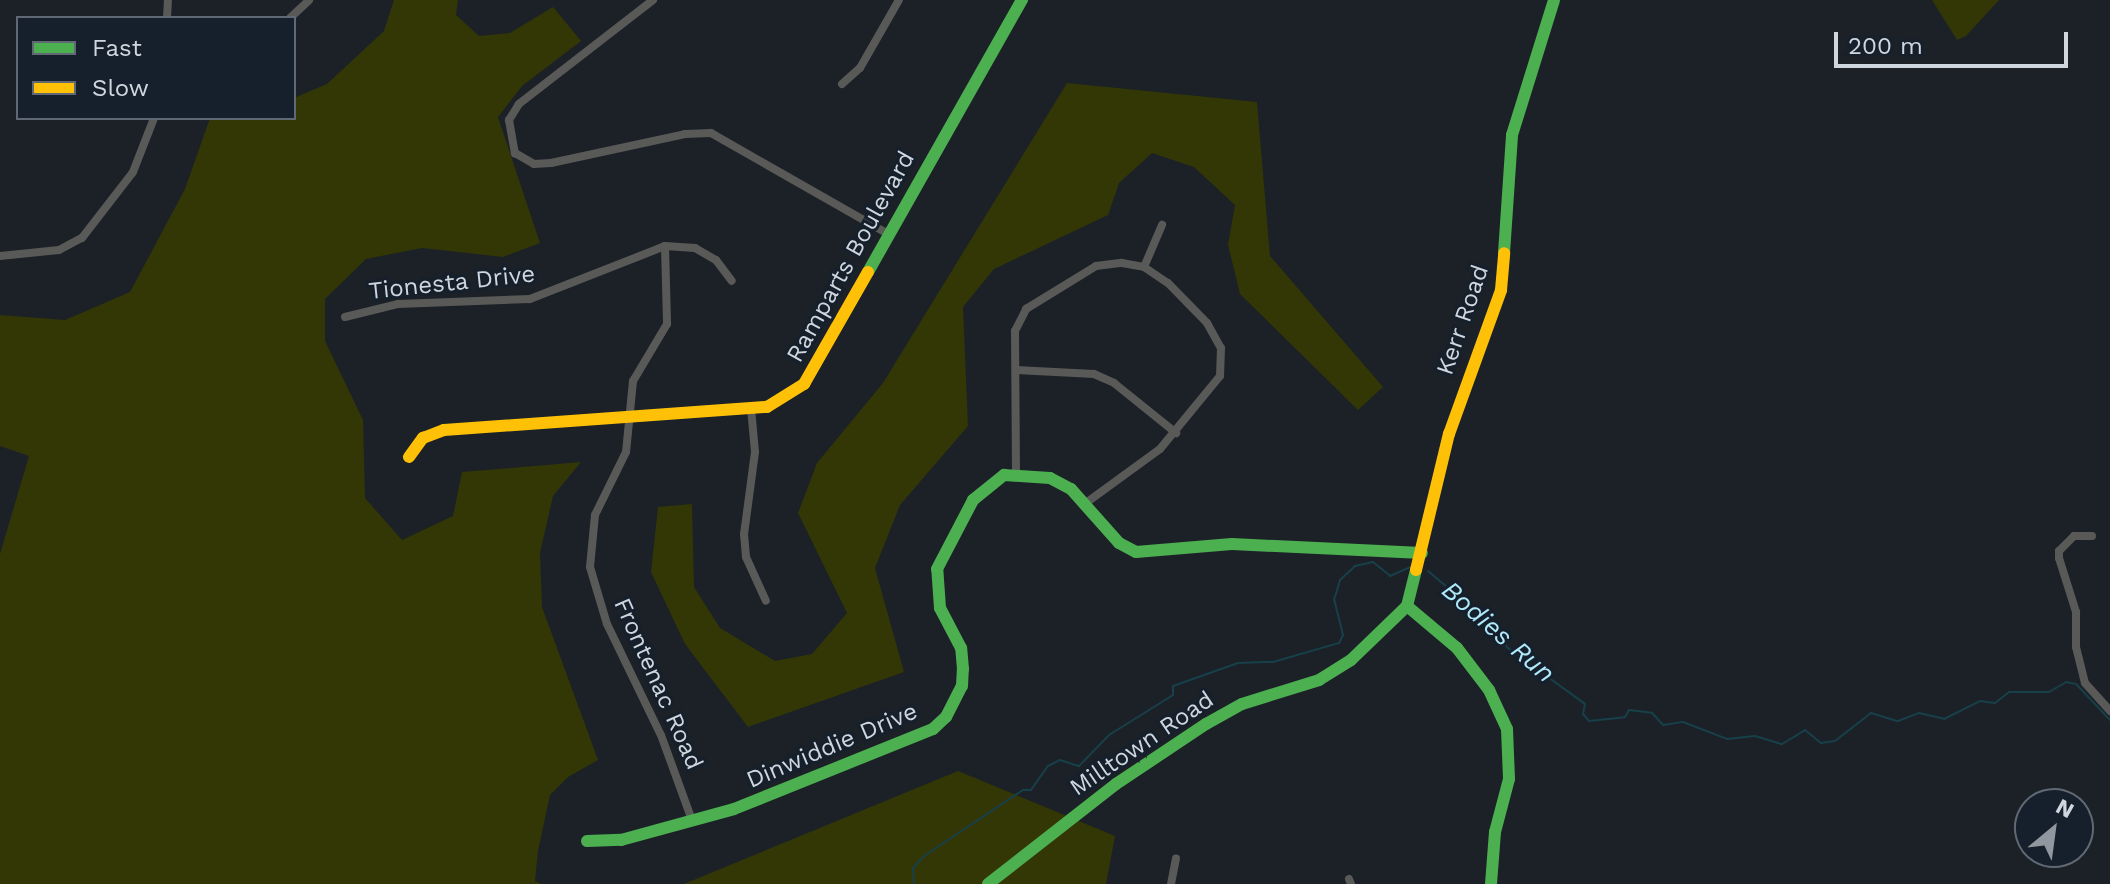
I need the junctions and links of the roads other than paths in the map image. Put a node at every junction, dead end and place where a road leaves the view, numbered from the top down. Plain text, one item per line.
1 (309, 0) edge
2 (653, 0) edge
3 (899, 0) edge
4 (1022, 0) edge
5 (1554, 0) edge
6 (292, 16) edge
7 (842, 84) dead end
8 (153, 120) edge
9 (1162, 225) dead end
10 (888, 234) junction
11 (665, 246) junction
12 (0, 256) edge
13 (1144, 267) junction
14 (732, 281) dead end
15 (345, 317) dead end
16 (1016, 370) junction
17 (751, 408) junction
18 (631, 417) junction
19 (1176, 433) junction
20 (409, 457) dead end
21 (1016, 474) junction
22 (1087, 502) junction
23 (2092, 536) dead end
24 (1422, 553) junction
25 (766, 601) dead end
26 (1407, 606) junction
27 (2110, 711) edge
28 (692, 820) junction
29 (587, 841) dead end
30 (1176, 858) dead end
31 (988, 884) edge
32 (1171, 884) edge
33 (1491, 884) edge

1 - 6 street
2 - 10 street
3 - 7 street
4 - 10 street, Ramparts Boulevard
5 - 24 street, Kerr Road
8 - 12 street
9 - 13 street
10 - 17 street, Ramparts Boulevard
11 - 14 street
11 - 15 street, Tionesta Drive
11 - 18 street, Frontenac Road
13 - 16 street
13 - 19 street
16 - 19 street
16 - 21 street
17 - 18 street, Ramparts Boulevard
17 - 25 street
18 - 20 street, Ramparts Boulevard
18 - 28 street, Frontenac Road
19 - 22 street
21 - 22 street
21 - 28 street, Dinwiddie Drive
22 - 24 street
23 - 27 street
24 - 26 street, Kerr Road
26 - 31 street, Milltown Road
26 - 33 street
28 - 29 street, Dinwiddie Drive
30 - 32 street

